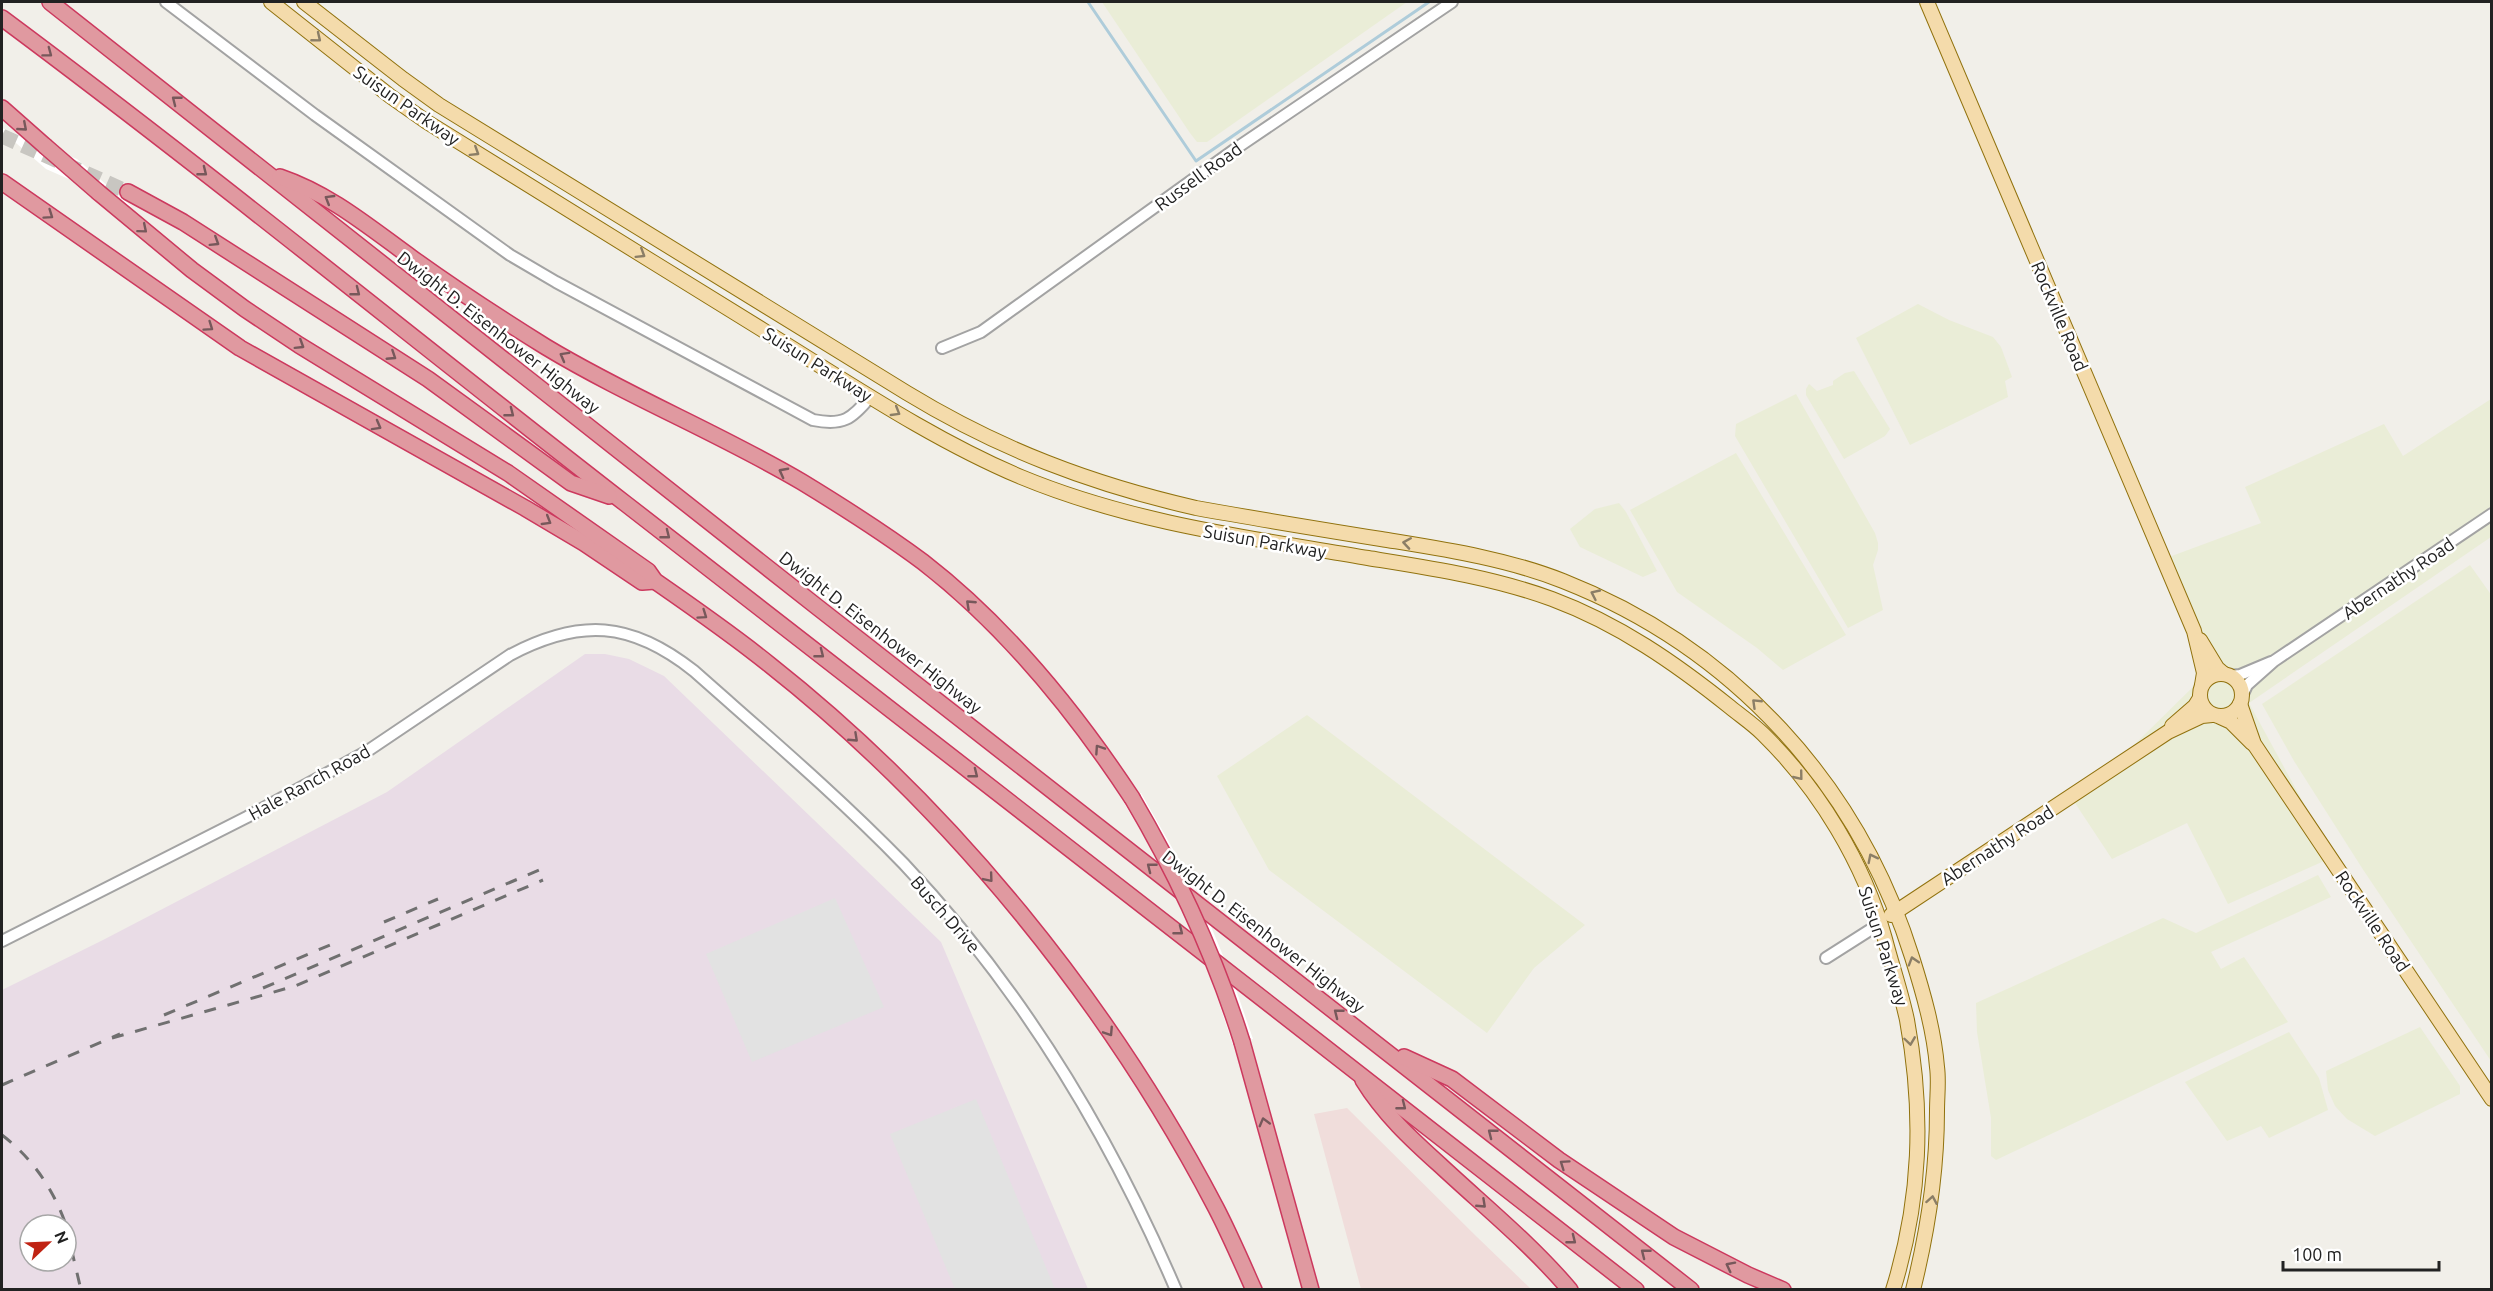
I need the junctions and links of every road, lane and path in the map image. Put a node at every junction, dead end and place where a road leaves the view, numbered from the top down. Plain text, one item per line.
1 (50, 2) edge
2 (166, 2) edge
3 (271, 2) edge
4 (304, 2) edge
5 (1452, 2) edge
6 (1927, 2) edge
7 (2, 18) edge
8 (2, 108) edge
9 (272, 174) junction
10 (2, 182) edge
11 (128, 192) tunnel mouth
12 (942, 348) dead end
13 (870, 396) junction
14 (620, 499) junction
15 (2492, 514) edge
16 (655, 581) junction
17 (613, 631) joint
18 (2194, 631) junction
19 (2274, 661) junction
20 (2227, 675) junction
21 (2201, 691) junction
22 (2241, 700) junction
23 (2216, 716) junction
24 (2168, 732) junction
25 (2254, 744) junction
26 (1897, 911) junction
27 (1881, 923) junction
28 (2, 941) edge
29 (1826, 958) dead end
30 (1379, 1045) junction
31 (1357, 1070) junction
32 (2492, 1099) edge
33 (1280, 1178) junction
34 (1216, 1209) junction
35 (1914, 1284) edge
36 (1176, 1290) edge
37 (1249, 1290) edge
38 (1254, 1290) edge
39 (1311, 1290) edge
40 (1321, 1290) edge
41 (1570, 1290) edge
42 (1636, 1290) edge
43 (1691, 1290) edge
44 (1783, 1290) edge
45 (1893, 1290) edge

9 -> 1 highway, Dwight D. Eisenhower Highway
2 - 13 street
3 -> 13 main road, Suisun Parkway
26 -> 4 main road, Suisun Parkway
5 - 12 street, Russell Road
6 - 18 main road, Rockville Road
7 -> 14 highway
8 -> 16 highway, bridge
30 -> 9 highway, Dwight D. Eisenhower Highway
33 -> 9 highway, bridge
10 -> 16 highway
11 -> 14 highway
13 -> 27 main road, Suisun Parkway
14 -> 31 highway
15 - 19 street, Abernathy Road
16 -> 34 highway
17 - 28 street, Hale Ranch Road
17 - 36 street, Busch Drive
18 - 20 main road, Rockville Road
18 - 21 main road, Rockville Road
19 - 20 street, Abernathy Road
19 - 22 street, Abernathy Road
20 - 21 main road
20 - 22 main road
21 - 23 main road
21 - 24 main road, Abernathy Road
22 - 23 main road
22 - 25 main road, Rockville Road
23 - 24 main road, Abernathy Road
23 - 25 main road, Rockville Road
24 - 26 main road, Abernathy Road
25 - 32 main road, Rockville Road
26 - 27 main road, Abernathy Road
35 -> 26 main road, Suisun Parkway
27 - 29 street, Abernathy Road
27 -> 45 main road, Suisun Parkway
43 -> 30 highway, Dwight D. Eisenhower Highway
44 -> 30 highway
31 -> 41 highway
31 -> 42 highway
33 - 39 highway
33 - 40 highway
34 - 37 highway
34 - 38 highway

